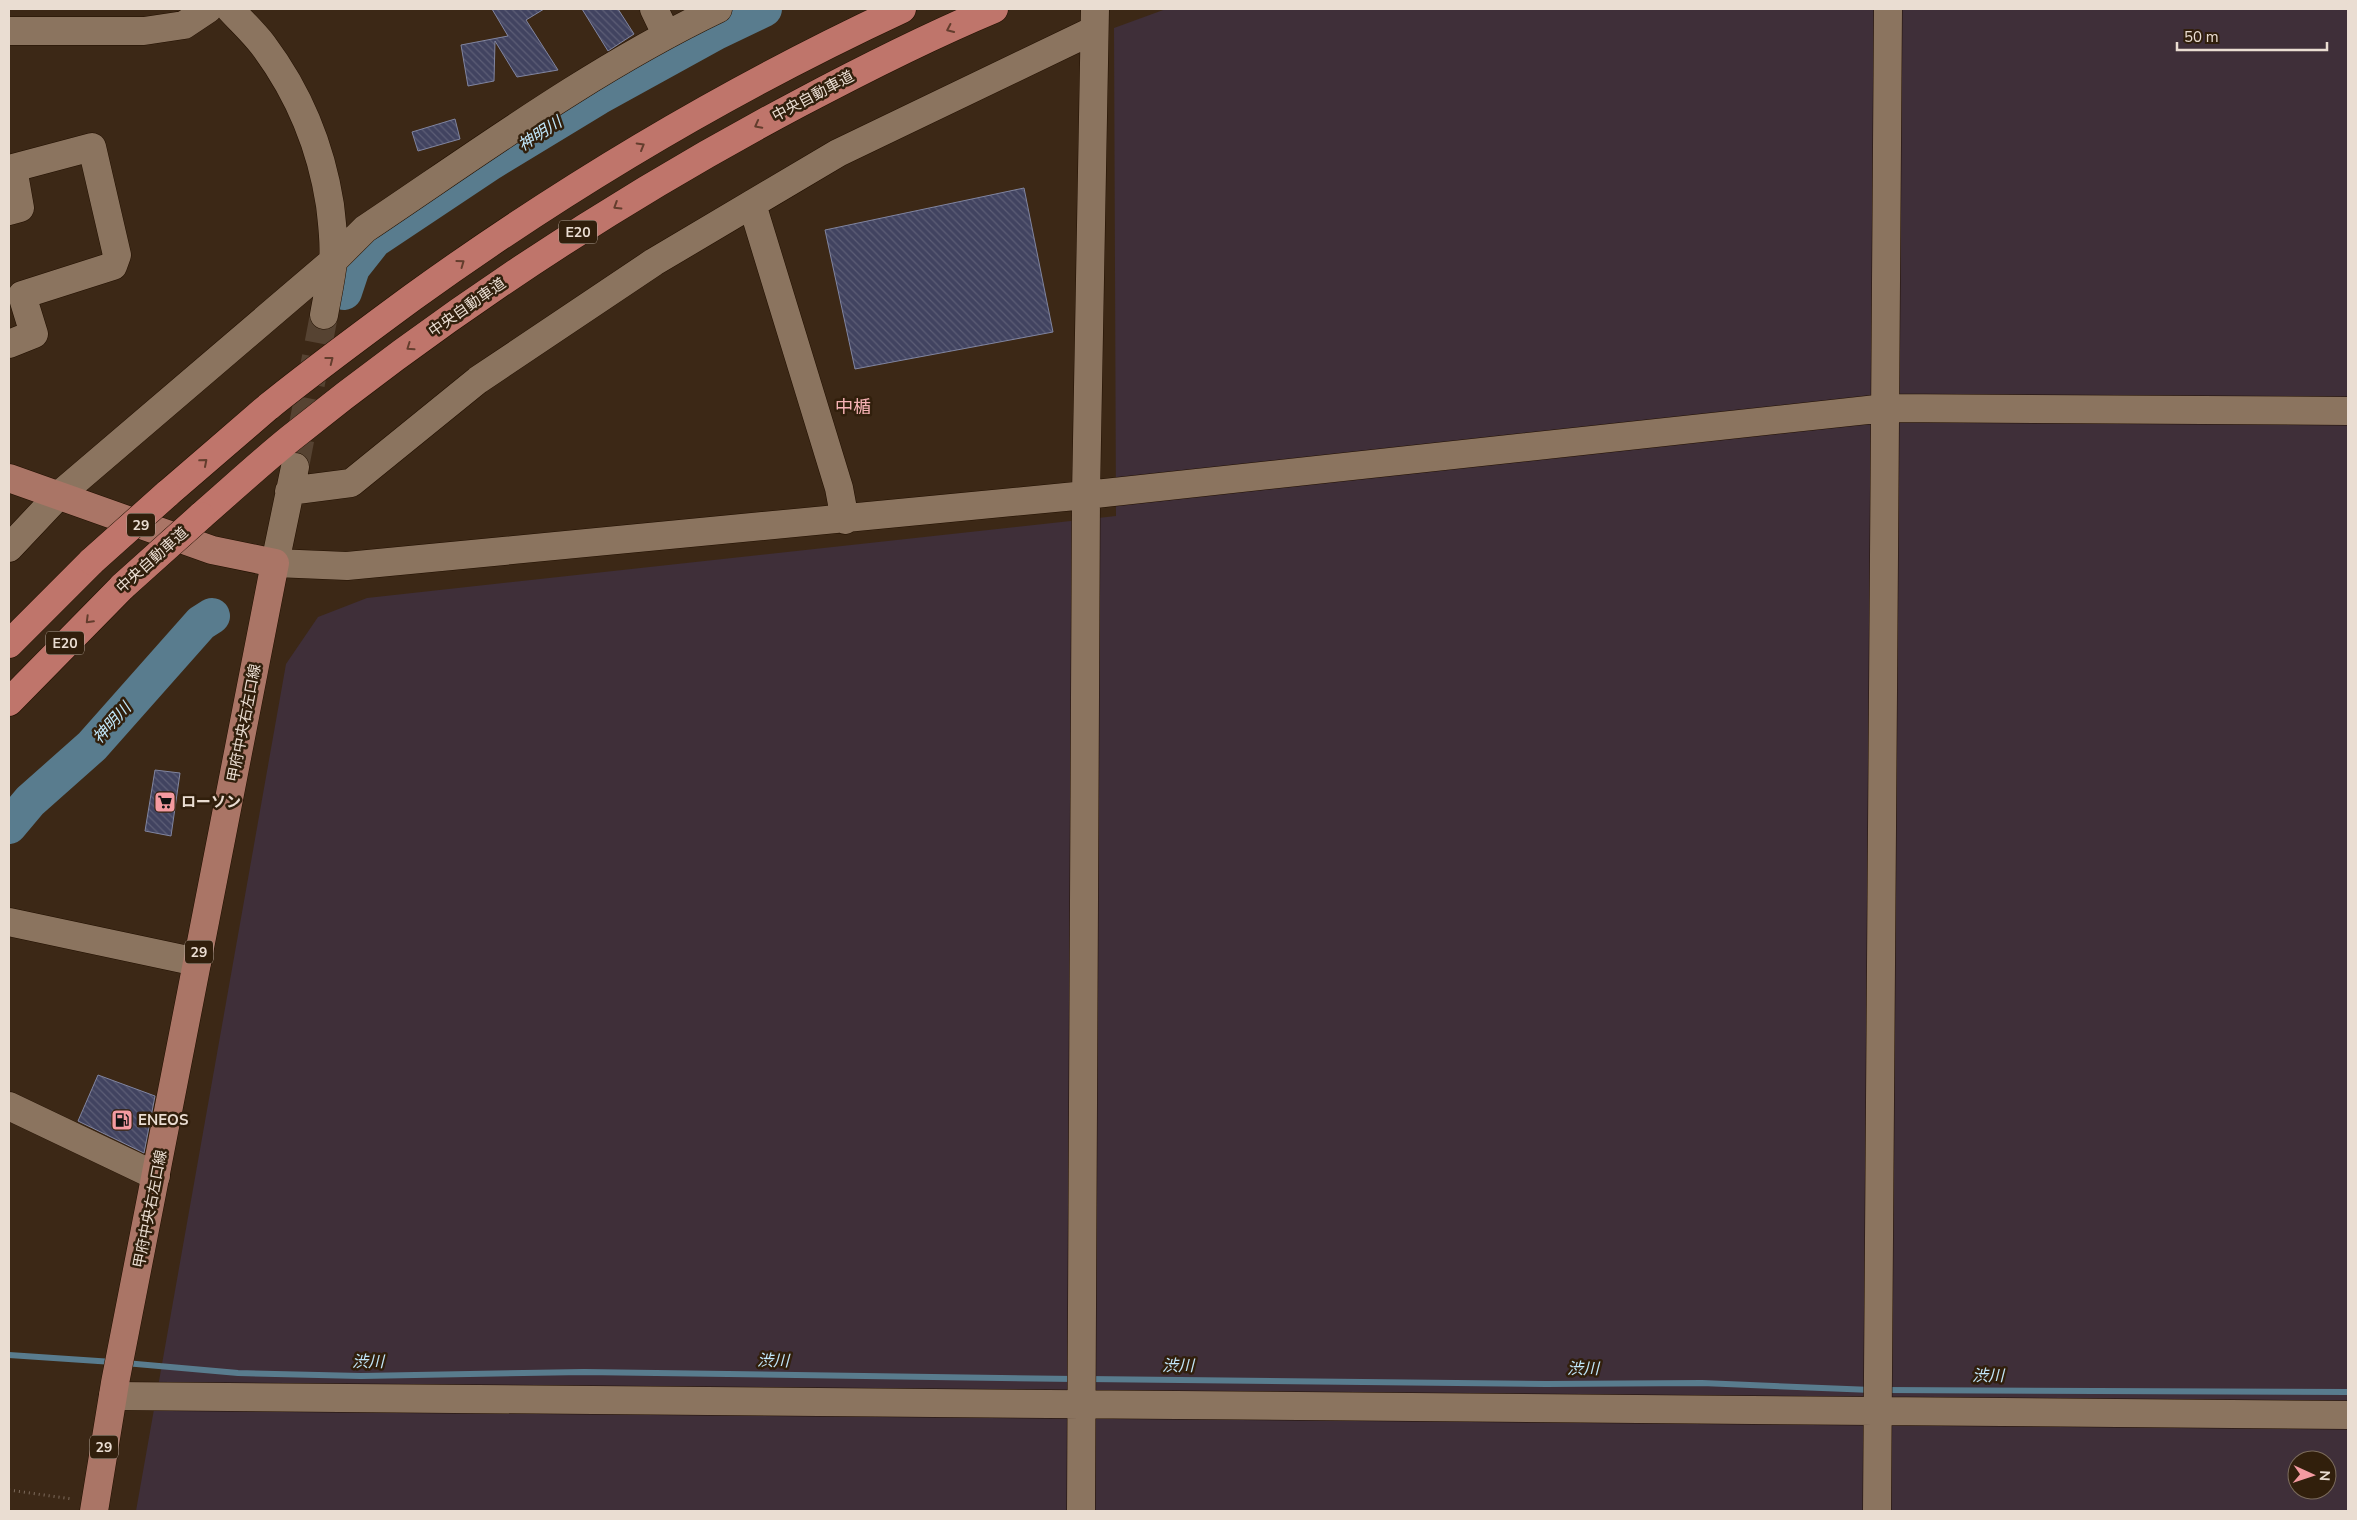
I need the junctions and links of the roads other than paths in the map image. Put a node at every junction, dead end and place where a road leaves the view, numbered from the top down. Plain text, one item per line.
1 (208, 9) edge
2 (230, 9) edge
3 (654, 9) edge
4 (718, 9) edge
5 (902, 9) edge
6 (994, 9) edge
7 (1888, 9) edge
8 (1097, 15) edge
9 (9, 31) edge
10 (666, 34) junction
11 (752, 204) junction
12 (9, 211) edge
13 (333, 261) junction
14 (324, 315) tunnel mouth
15 (9, 344) edge
16 (1886, 408) junction
17 (2348, 411) edge
18 (9, 478) edge
19 (1086, 495) junction
20 (58, 496) junction
21 (845, 520) junction
22 (9, 544) edge
23 (275, 563) junction
24 (9, 644) edge
25 (9, 702) edge
26 (9, 922) edge
27 (197, 962) junction
28 (9, 1106) edge
29 (156, 1176) junction
30 (114, 1389) junction
31 (1082, 1398) junction
32 (1878, 1407) junction
33 (2348, 1415) edge
34 (94, 1507) edge
35 (1082, 1511) edge
36 (1877, 1511) edge

1 - 9 street
2 - 13 street
3 - 10 street
4 - 10 street
24 -> 5 highway, E20, bridge
6 -> 25 highway, 中央自動車道 / E20, bridge
7 - 16 street
8 - 11 street
8 - 19 street
10 - 13 street
11 - 21 street
11 - 23 street
12 - 15 street
13 - 14 street
13 - 20 street
16 - 17 street
16 - 19 street
16 - 32 street
18 - 20 main road, 29
19 - 21 street
19 - 31 street
20 - 22 street
20 - 23 main road, 29
21 - 23 street
23 - 27 main road, 甲府中央右左口線 / 29
26 - 27 street
27 - 29 main road, 甲府中央右左口線 / 29
28 - 29 street
29 - 30 main road, 甲府中央右左口線 / 29
30 - 31 street
30 - 34 main road, 甲府中央右左口線 / 29
31 - 32 street
31 - 35 street
32 - 33 street
32 - 36 street

